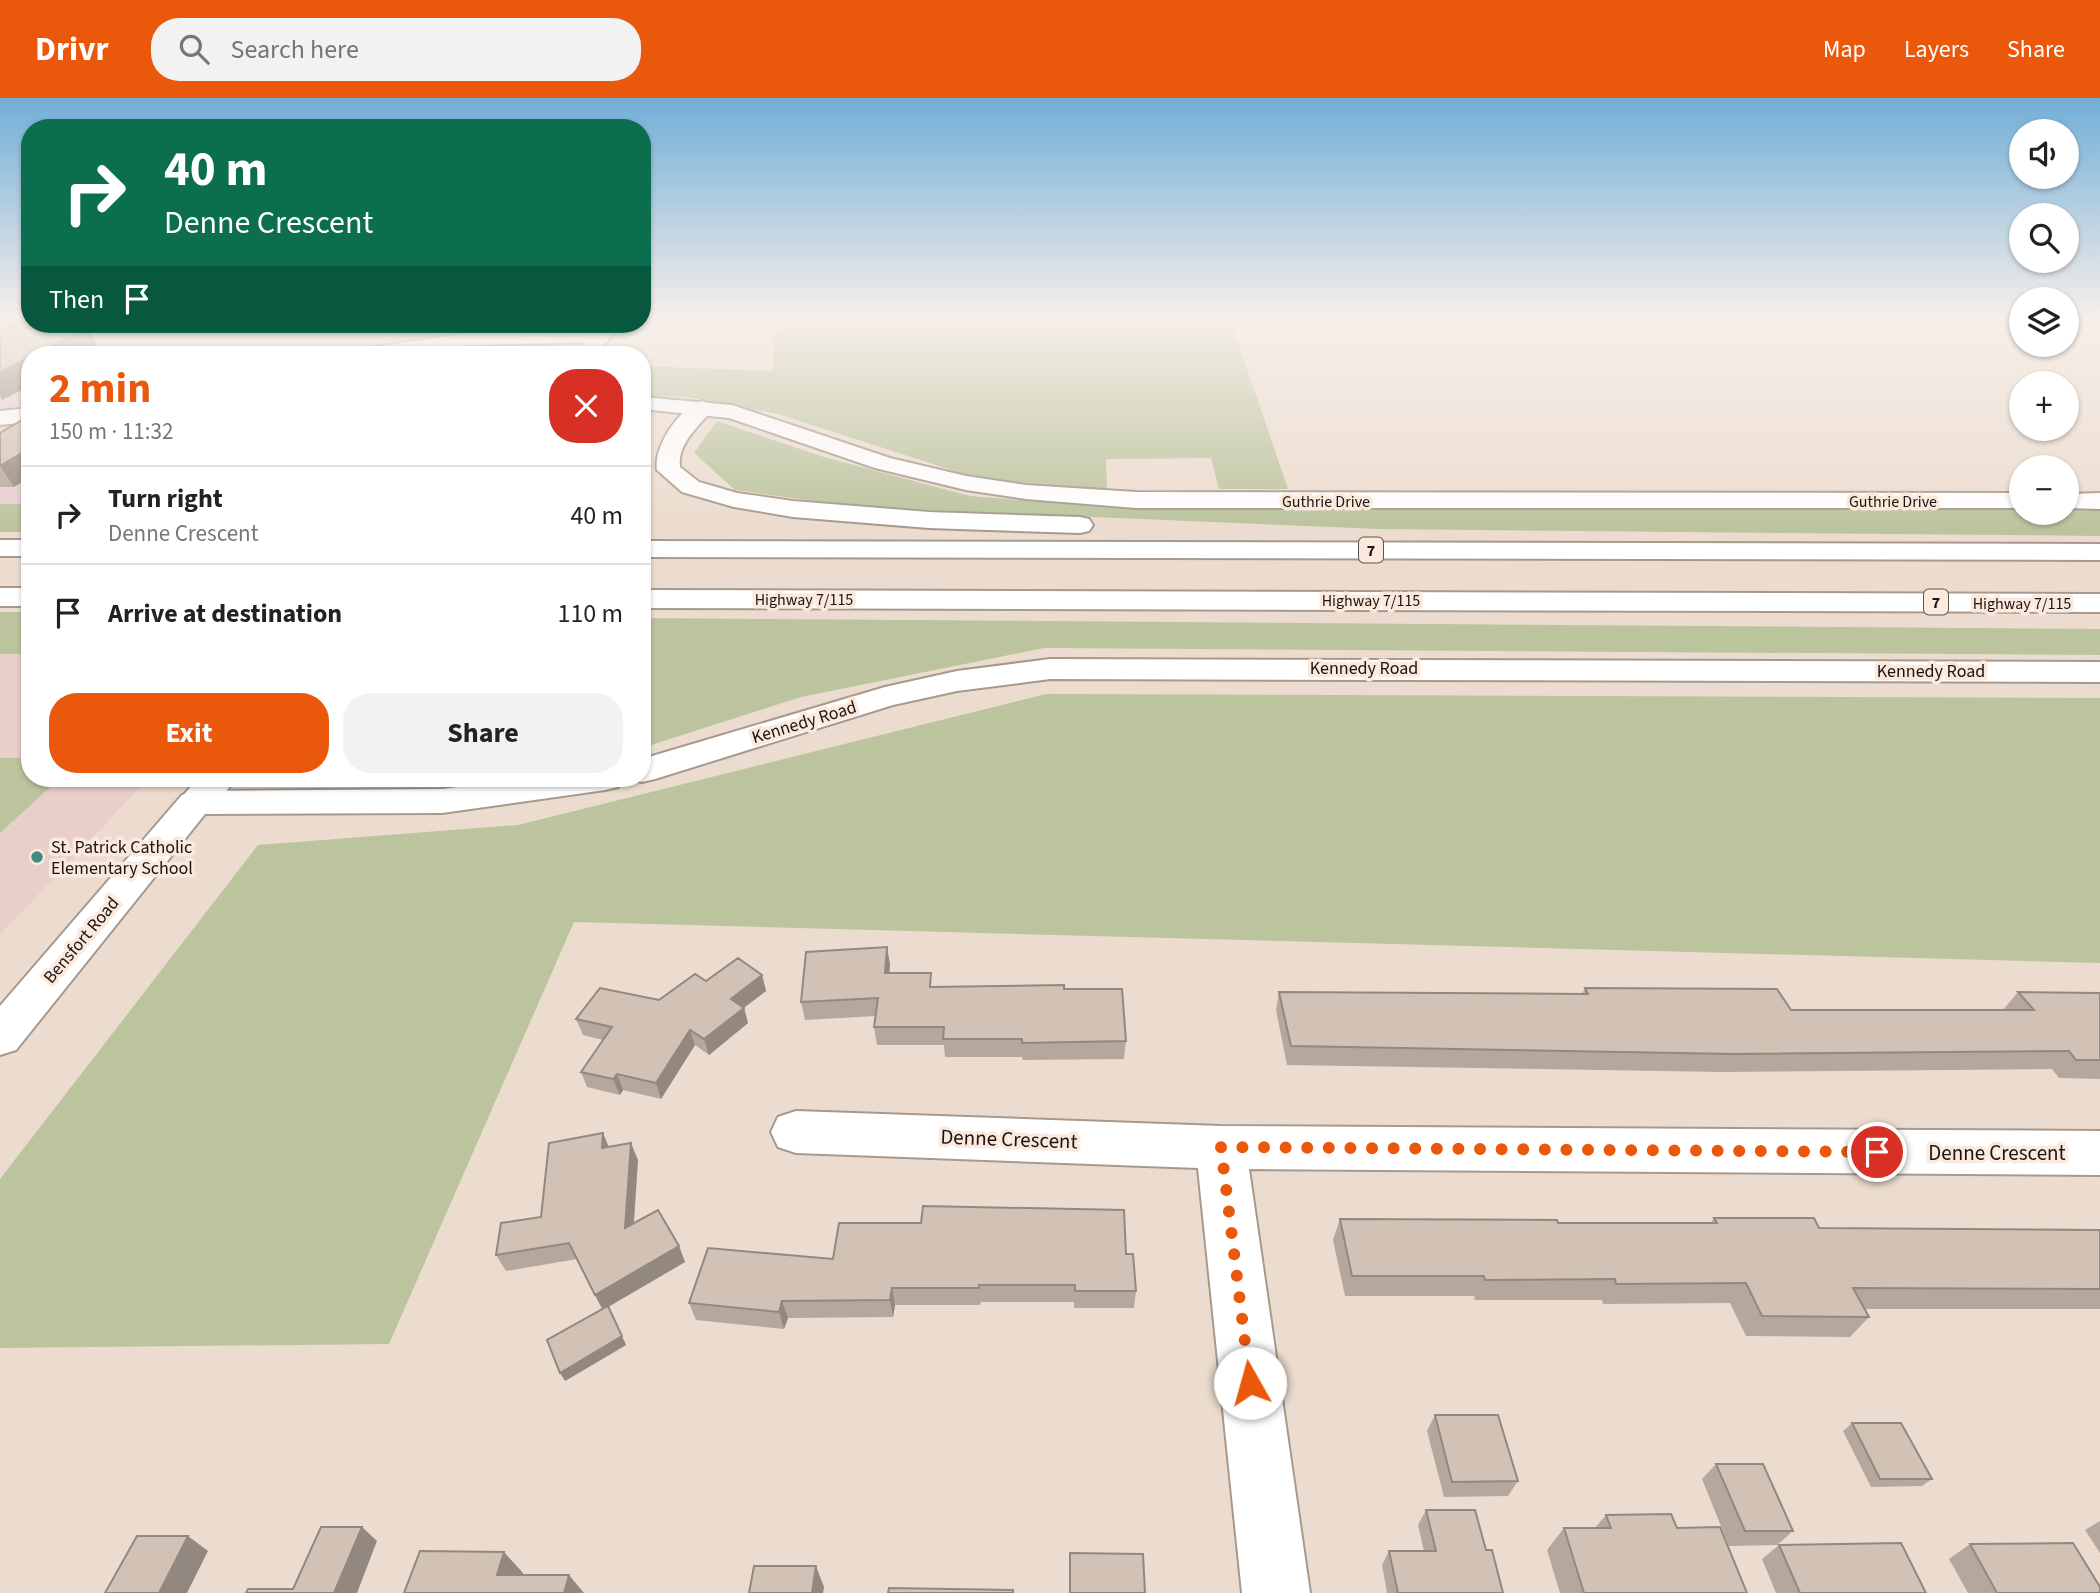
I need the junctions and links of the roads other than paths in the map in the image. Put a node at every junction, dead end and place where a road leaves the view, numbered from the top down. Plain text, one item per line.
1 (651, 404) edge
2 (703, 407) junction
3 (21, 416) edge
4 (0, 418) edge
5 (2009, 501) edge
6 (2079, 501) edge
7 (2100, 501) edge
8 (0, 548) edge
9 (21, 548) edge
10 (651, 549) edge
11 (1638, 551) junction
12 (2100, 552) edge
13 (0, 597) edge
14 (21, 597) edge
15 (651, 599) edge
16 (1773, 602) junction
17 (2100, 603) edge
18 (2100, 611) edge
19 (2100, 672) edge
20 (651, 768) edge
21 (546, 787) edge
22 (206, 791) edge
23 (5, 1026) edge
24 (796, 1132) dead end
25 (1221, 1147) junction
26 (2100, 1153) edge
27 (1276, 1593) edge

1 - 2 main road, Guthrie Drive
2 - 5 main road, Guthrie Drive
2 - 11 main road
3 - 4 main road
6 - 7 main road
8 - 9 main road
10 - 11 main road, 7
11 - 12 main road, 7
13 - 14 main road
15 - 16 main road, Highway 7/115 / 7
16 - 17 main road, Highway 7/115 / 7
16 - 18 main road
19 - 20 main road, Kennedy Road
21 - 22 main road
22 - 23 main road, Bensfort Road
24 - 25 main road, Denne Crescent
25 - 26 main road, Denne Crescent
25 - 27 main road

